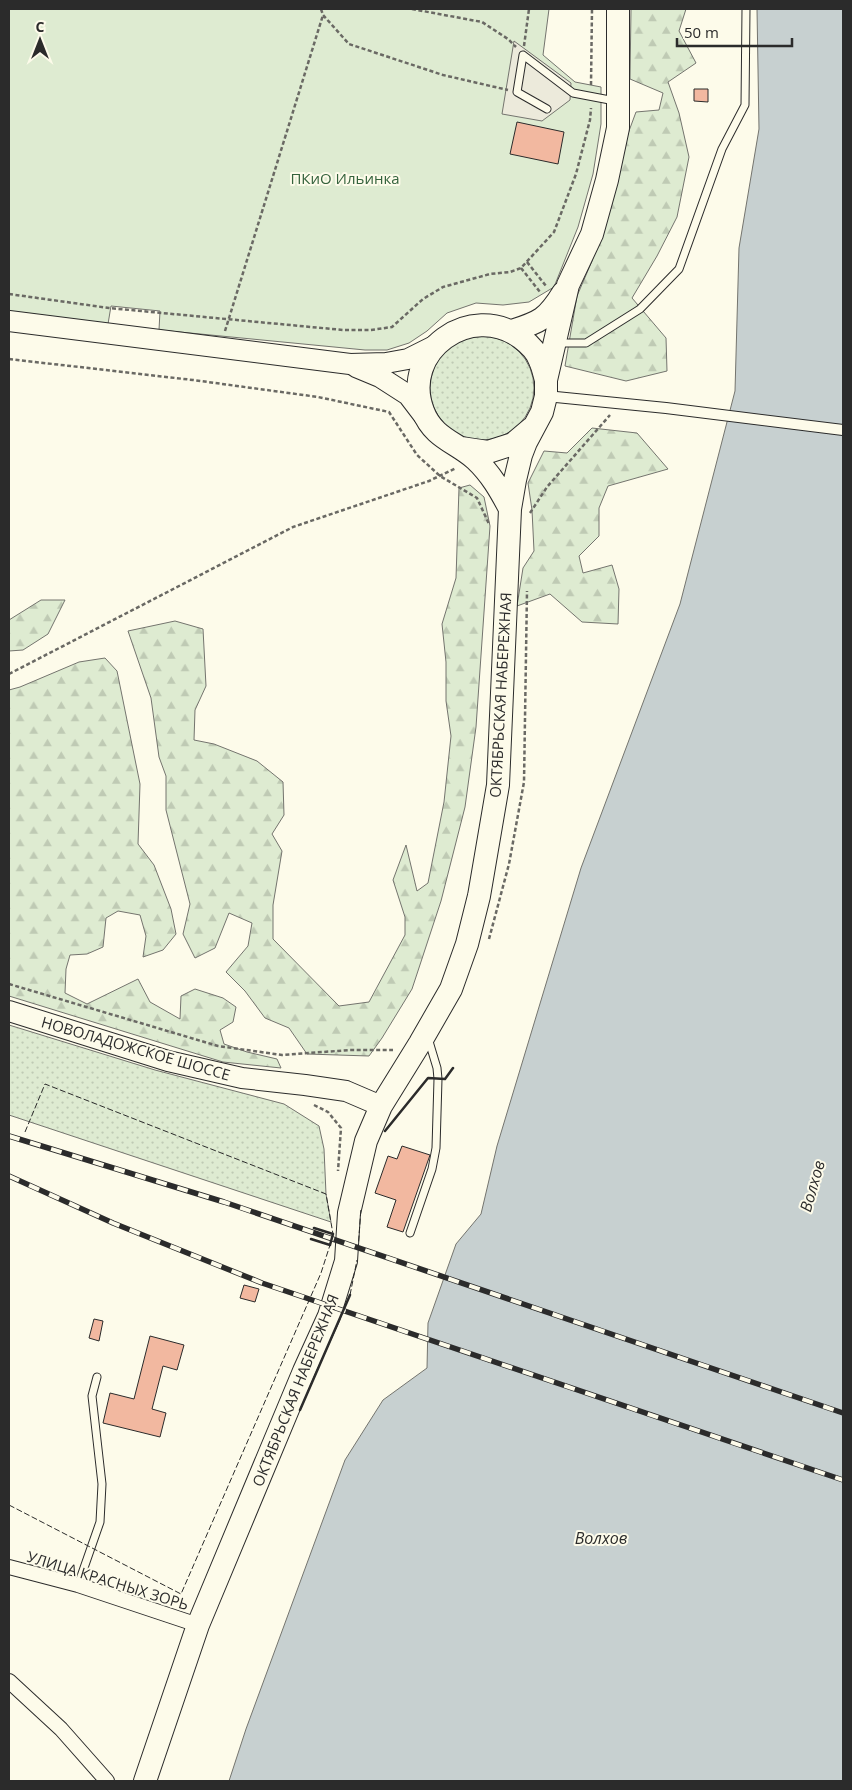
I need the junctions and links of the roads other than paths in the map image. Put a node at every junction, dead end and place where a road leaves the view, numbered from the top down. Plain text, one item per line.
1 (618, 9) edge
2 (746, 9) edge
3 (618, 102) junction
4 (548, 109) dead end
5 (555, 293) junction
6 (9, 321) edge
7 (512, 331) junction
8 (554, 343) junction
9 (434, 346) junction
10 (350, 364) junction
11 (546, 388) junction
12 (534, 426) junction
13 (434, 430) junction
14 (843, 430) edge
15 (468, 453) junction
16 (520, 511) junction
17 (9, 1011) edge
18 (426, 1033) junction
19 (381, 1106) junction
20 (410, 1233) dead end
21 (97, 1377) dead end
22 (9, 1567) edge
23 (78, 1585) junction
24 (198, 1624) junction
25 (9, 1681) edge
26 (107, 1781) edge
27 (145, 1781) edge

1 - 3 main road, ОКТЯБРЬСКАЯ НАБЕРЕЖНАЯ
2 - 8 lane
3 - 4 lane
3 - 5 main road, ОКТЯБРЬСКАЯ НАБЕРЕЖНАЯ
5 - 7 main road
5 - 8 main road, ОКТЯБРЬСКАЯ НАБЕРЕЖНАЯ
6 - 10 main road
7 - 9 main road
7 - 11 main road
8 - 11 main road, ОКТЯБРЬСКАЯ НАБЕРЕЖНАЯ
9 - 10 main road
9 - 13 main road
10 - 13 main road
11 - 12 main road, ОКТЯБРЬСКАЯ НАБЕРЕЖНАЯ
11 - 14 street
12 - 15 main road
12 - 16 main road, ОКТЯБРЬСКАЯ НАБЕРЕЖНАЯ
13 - 15 main road
15 - 16 main road
16 - 18 main road, ОКТЯБРЬСКАЯ НАБЕРЕЖНАЯ
17 - 19 main road, НОВОЛАДОЖСКОЕ ШОССЕ
18 - 19 main road, ОКТЯБРЬСКАЯ НАБЕРЕЖНАЯ
18 - 20 lane
19 - 24 main road, ОКТЯБРЬСКАЯ НАБЕРЕЖНАЯ
21 - 23 lane
22 - 23 street, УЛИЦА КРАСНЫХ ЗОРЬ
23 - 24 street, УЛИЦА КРАСНЫХ ЗОРЬ
24 - 27 main road, ОКТЯБРЬСКАЯ НАБЕРЕЖНАЯ
25 - 26 street

